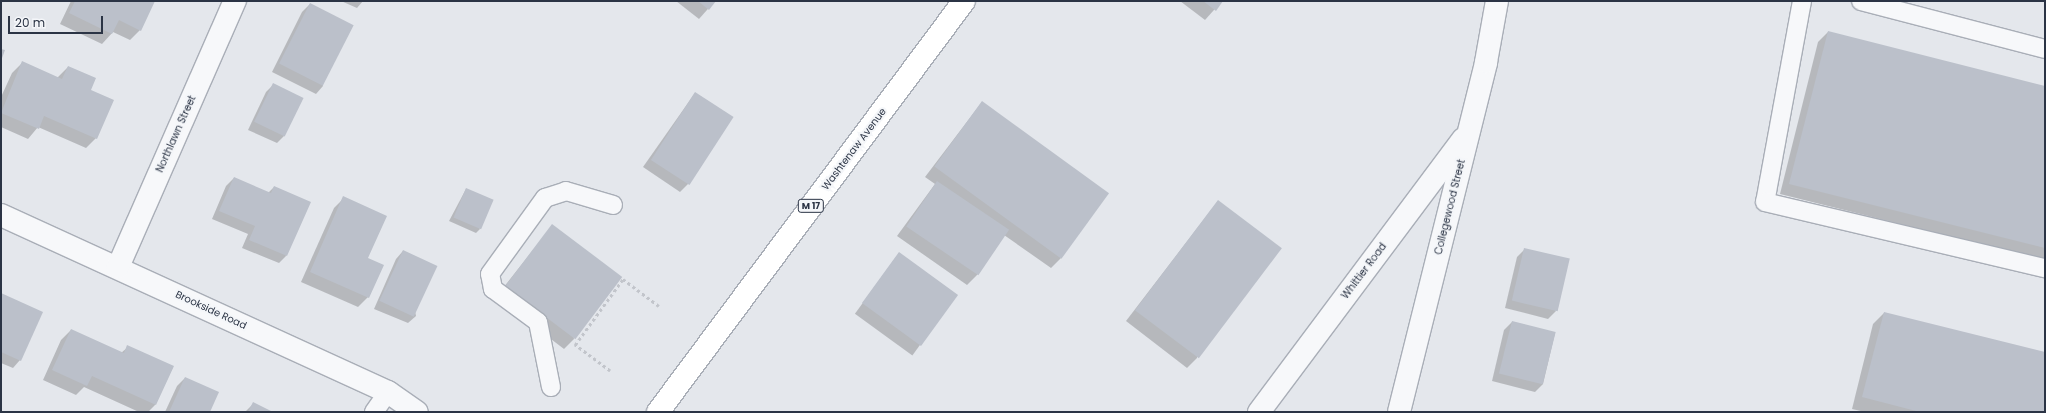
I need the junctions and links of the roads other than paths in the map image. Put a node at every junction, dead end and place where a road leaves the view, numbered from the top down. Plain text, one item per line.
1 (235, 1) edge
2 (964, 1) edge
3 (1497, 1) edge
4 (1802, 1) edge
5 (1861, 1) edge
6 (2045, 49) edge
7 (1468, 131) junction
8 (613, 205) dead end
9 (1, 215) edge
10 (118, 267) junction
11 (2045, 268) edge
12 (551, 387) dead end
13 (388, 392) junction
14 (374, 412) edge
15 (417, 412) edge
16 (658, 412) edge
17 (1259, 412) edge
18 (1399, 412) edge

1 - 10 street, Northlawn Street
2 - 16 main road, Washtenaw Avenue / M 17
3 - 7 street, Collegewood Street
4 - 11 lane
5 - 6 lane
7 - 17 street, Whittier Road
7 - 18 street, Collegewood Street
8 - 12 lane
9 - 10 street, Brookside Road
10 - 13 street, Brookside Road
13 - 14 lane
13 - 15 street, Brookside Road

